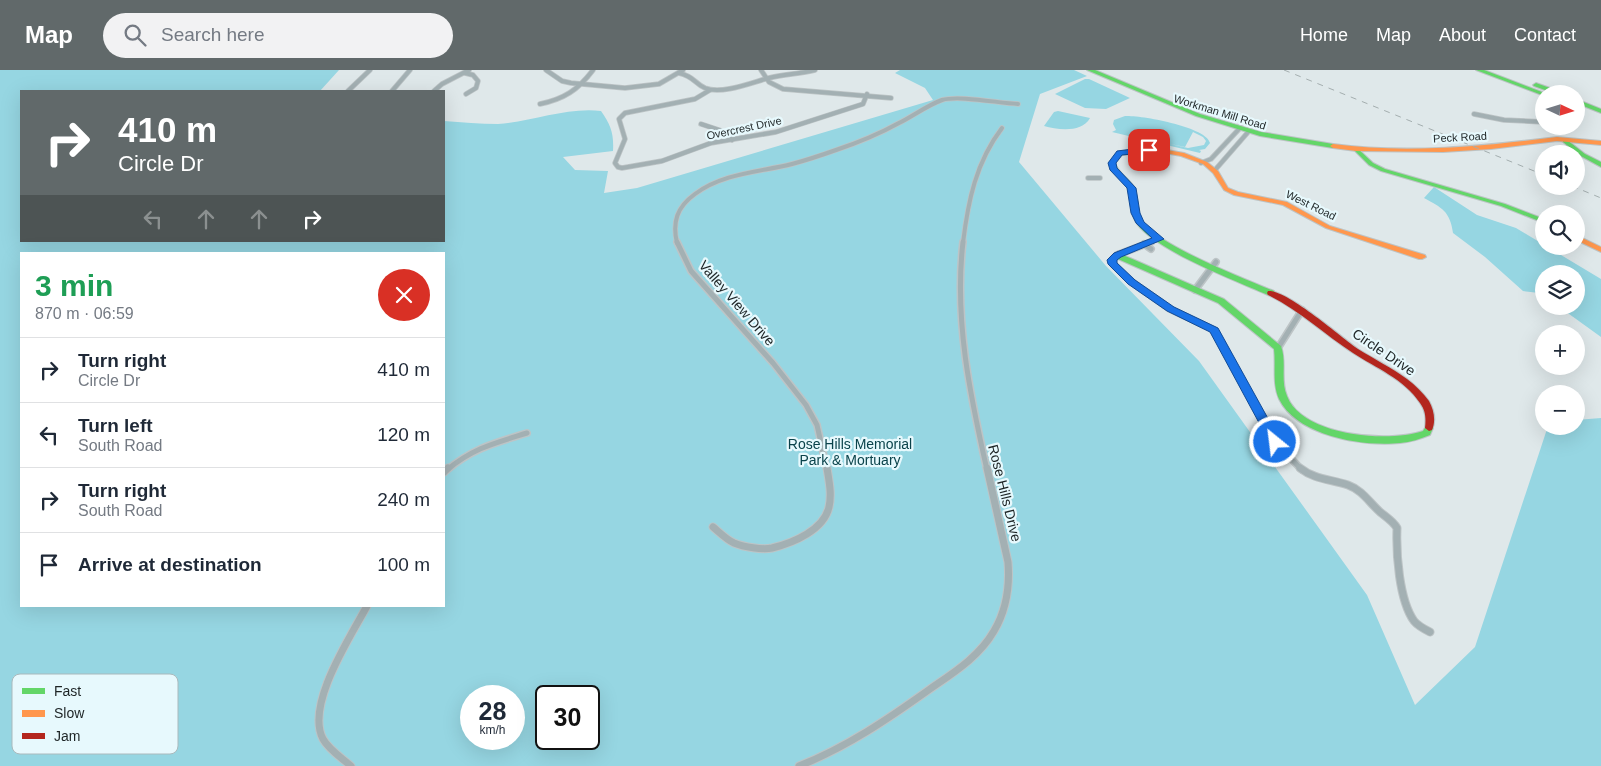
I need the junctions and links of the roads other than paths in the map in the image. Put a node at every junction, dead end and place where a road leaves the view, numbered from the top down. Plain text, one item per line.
1 (370, 70) edge
2 (410, 70) edge
3 (546, 70) edge
4 (593, 70) edge
5 (761, 70) edge
6 (815, 70) edge
7 (1082, 70) edge
8 (1090, 70) edge
9 (1479, 70) edge
10 (1484, 70) edge
11 (1493, 70) edge
12 (680, 71) edge
13 (467, 72) edge
14 (765, 78) junction
15 (583, 84) junction
16 (1536, 85) edge
17 (1535, 86) edge
18 (1535, 88) edge
19 (1535, 89) edge
20 (349, 90) edge
21 (393, 90) edge
22 (435, 90) edge
23 (710, 90) junction
24 (1535, 91) edge
25 (466, 94) dead end
26 (868, 94) junction
27 (891, 98) dead end
28 (540, 104) dead end
29 (1018, 104) dead end
30 (1585, 106) edge
31 (1601, 113) edge
32 (1474, 114) dead end
33 (1535, 122) edge
34 (700, 124) dead end
35 (1002, 128) dead end
36 (1243, 131) junction
37 (732, 140) junction
38 (1565, 141) junction
39 (1601, 143) edge
40 (1311, 147) junction
41 (1357, 151) junction
42 (1365, 160) junction
43 (1209, 165) junction
44 (1601, 165) edge
45 (1088, 178) dead end
46 (1100, 178) dead end
47 (1535, 217) edge
48 (1159, 239) junction
49 (1585, 242) edge
50 (1144, 244) junction
51 (1151, 249) dead end
52 (1601, 250) edge
53 (1121, 253) junction
54 (1422, 257) dead end
55 (1214, 265) junction
56 (1195, 290) junction
57 (1302, 310) junction
58 (1278, 348) junction
59 (527, 433) dead end
60 (445, 471) edge
61 (714, 527) dead end
62 (366, 607) edge
63 (1430, 632) dead end
64 (351, 766) edge
65 (799, 766) edge

1 - 20 street
2 - 21 street
3 - 15 street
4 - 15 street
5 - 14 street
6 - 14 street
7 - 36 main road, Workman Mill Road
8 - 36 main road, Workman Mill Road
9 - 24 main road
10 - 19 main road
11 - 16 main road
11 - 17 main road
11 - 18 main road
12 - 15 street
12 - 23 street
13 - 22 street
13 - 25 street
14 - 23 street
14 - 26 street
15 - 28 street
23 - 37 street, Overcrest Drive
26 - 27 street
26 - 37 street, Overcrest Drive
29 - 61 street, Valley View Drive
30 - 31 main road
32 - 33 street
34 - 37 street
35 - 65 street, Rose Hills Drive
36 - 40 main road, Workman Mill Road
36 - 41 main road, Workman Mill Road
36 - 43 street
36 - 43 street
38 - 39 main road, Peck Road
38 - 41 main road, Peck Road
38 - 44 main road
40 - 41 main road, Workman Mill Road
40 - 42 main road
41 - 42 main road
42 - 47 main road
43 - 48 main road, Circle Drive
43 - 54 main road, West Road
45 - 46 street
48 - 50 street
48 - 55 main road, Circle Drive
49 - 52 main road
50 - 51 street
50 - 53 street
53 - 56 main road
53 - 63 street
55 - 56 street
55 - 57 main road, Circle Drive
56 - 58 main road
57 - 58 street
57 - 58 main road, Circle Drive
59 - 60 street
62 - 64 street

